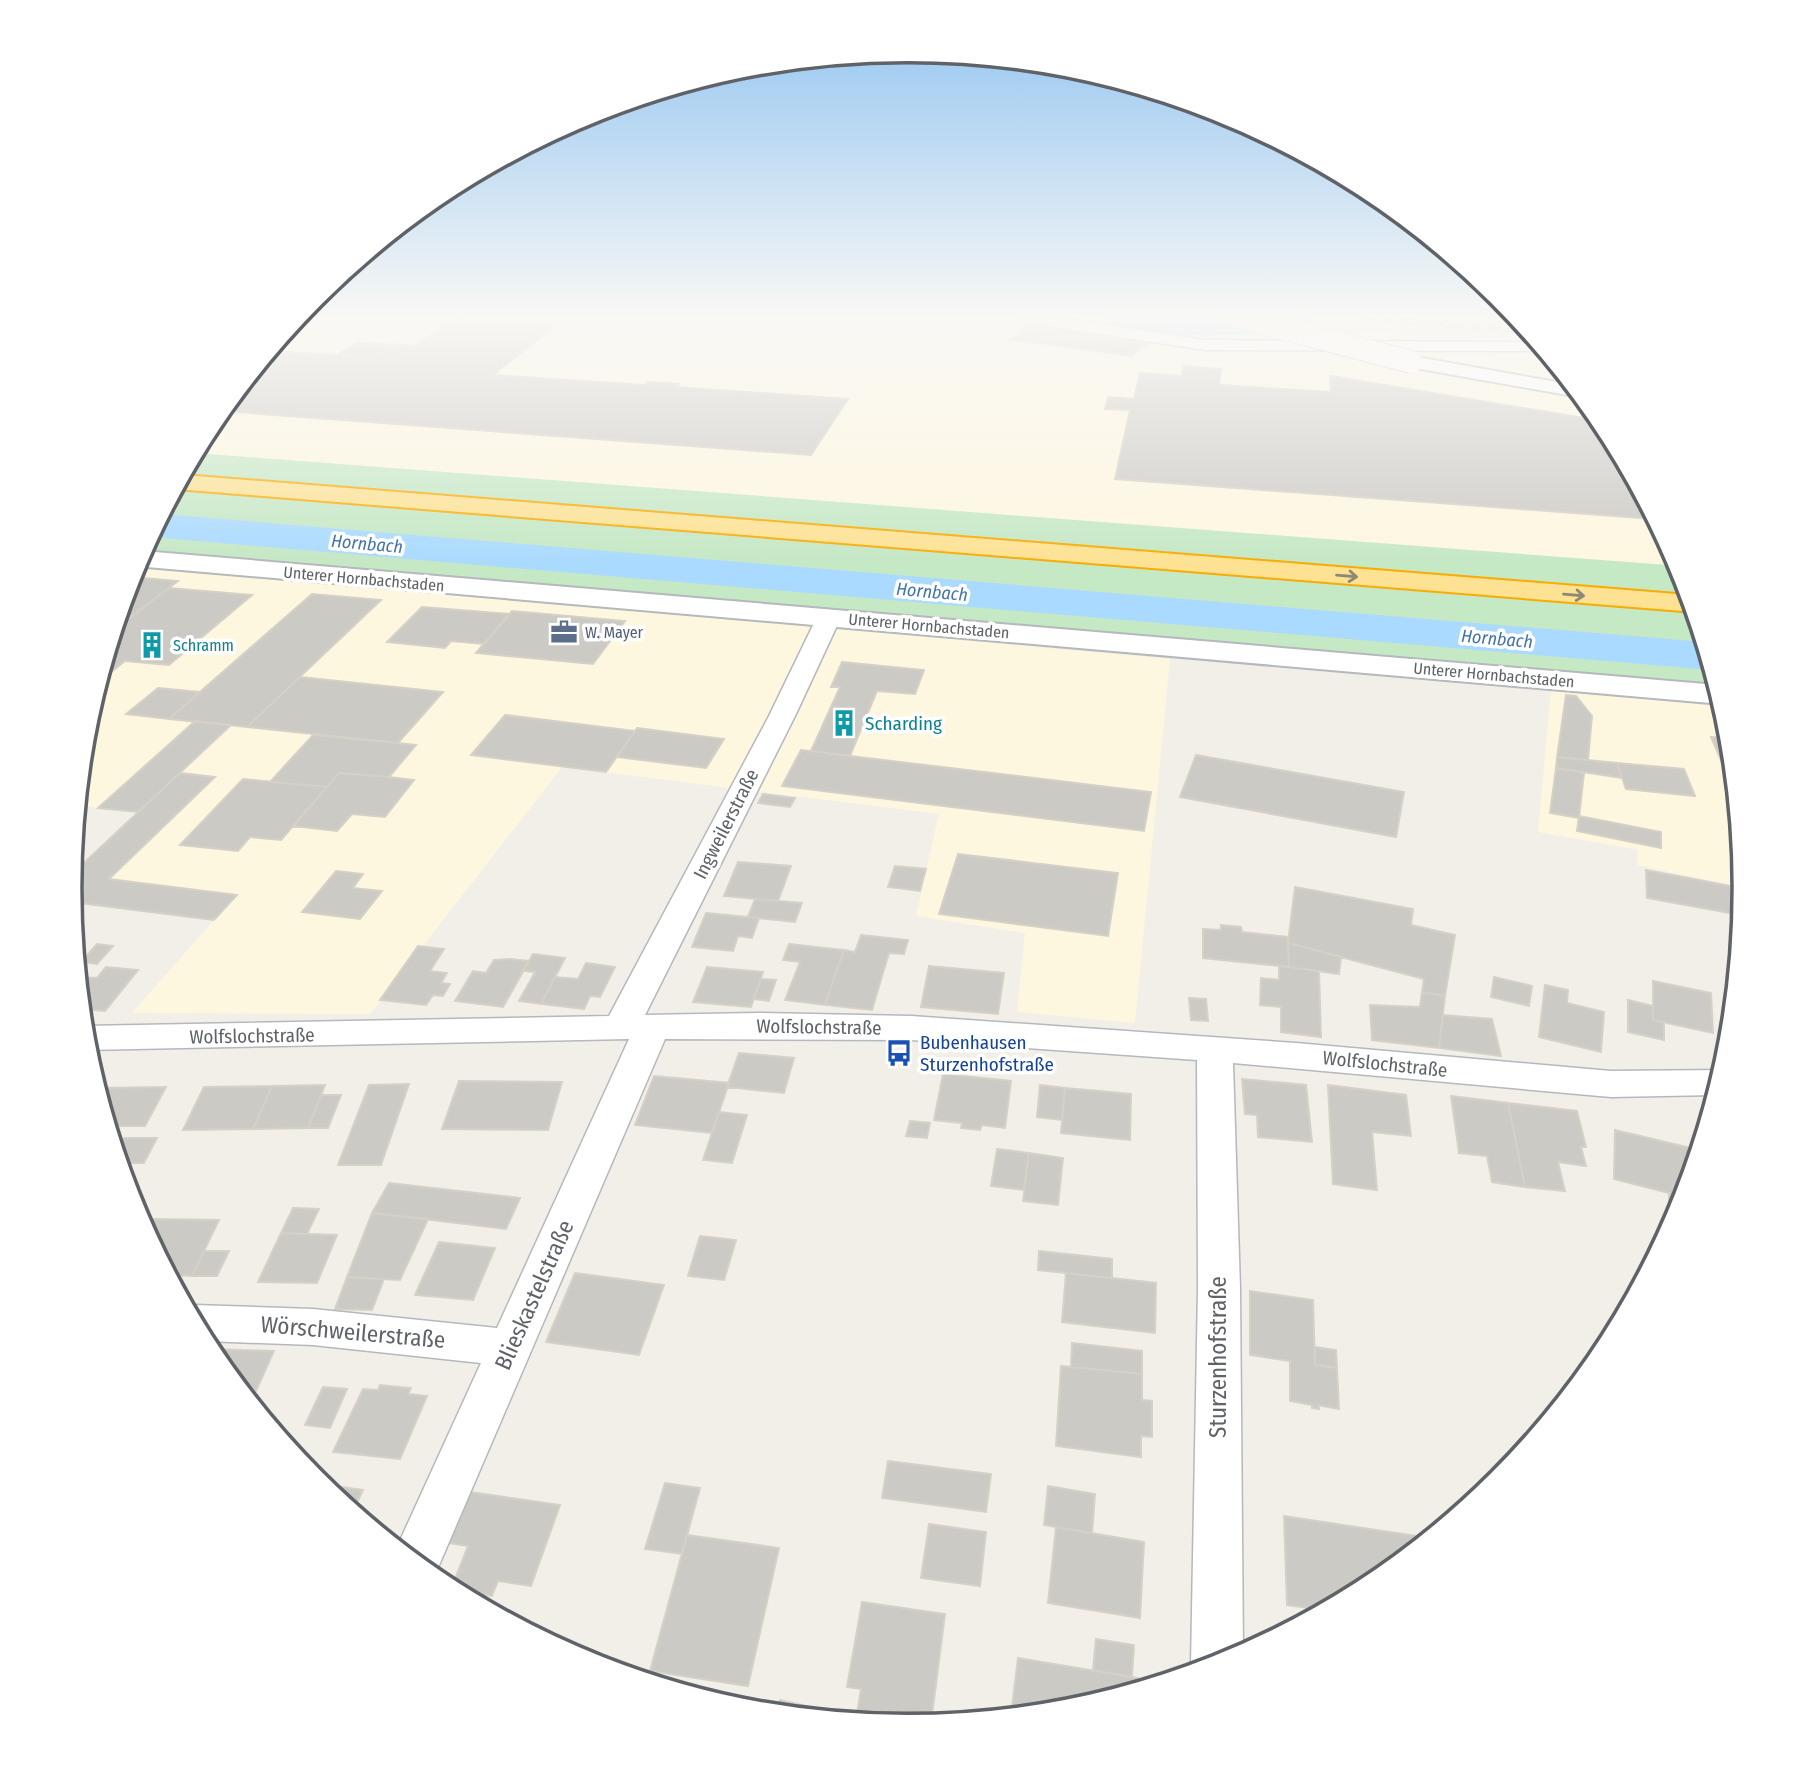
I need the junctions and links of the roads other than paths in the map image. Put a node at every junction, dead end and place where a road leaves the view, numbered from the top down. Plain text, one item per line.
1 (198, 468) edge
2 (189, 482) edge
3 (151, 560) edge
4 (1674, 582) edge
5 (1682, 603) edge
6 (829, 617) junction
7 (1709, 694) edge
8 (636, 1028) junction
9 (96, 1038) edge
10 (1215, 1049) junction
11 (1709, 1082) edge
12 (208, 1323) edge
13 (510, 1348) junction
14 (419, 1553) edge
15 (1217, 1652) edge

1 - 4 highway
2 -> 5 highway
3 - 6 street, Unterer Hornbachstaden
6 - 7 street, Unterer Hornbachstaden
6 - 8 street, Ingweilerstraße
8 - 9 street, Wolfslochstraße
8 - 10 street, Wolfslochstraße
8 - 13 street, Blieskastelstraße
10 - 11 street, Wolfslochstraße
10 - 15 street, Sturzenhofstraße
12 - 13 street, Wörschweilerstraße
13 - 14 street, Blieskastelstraße

